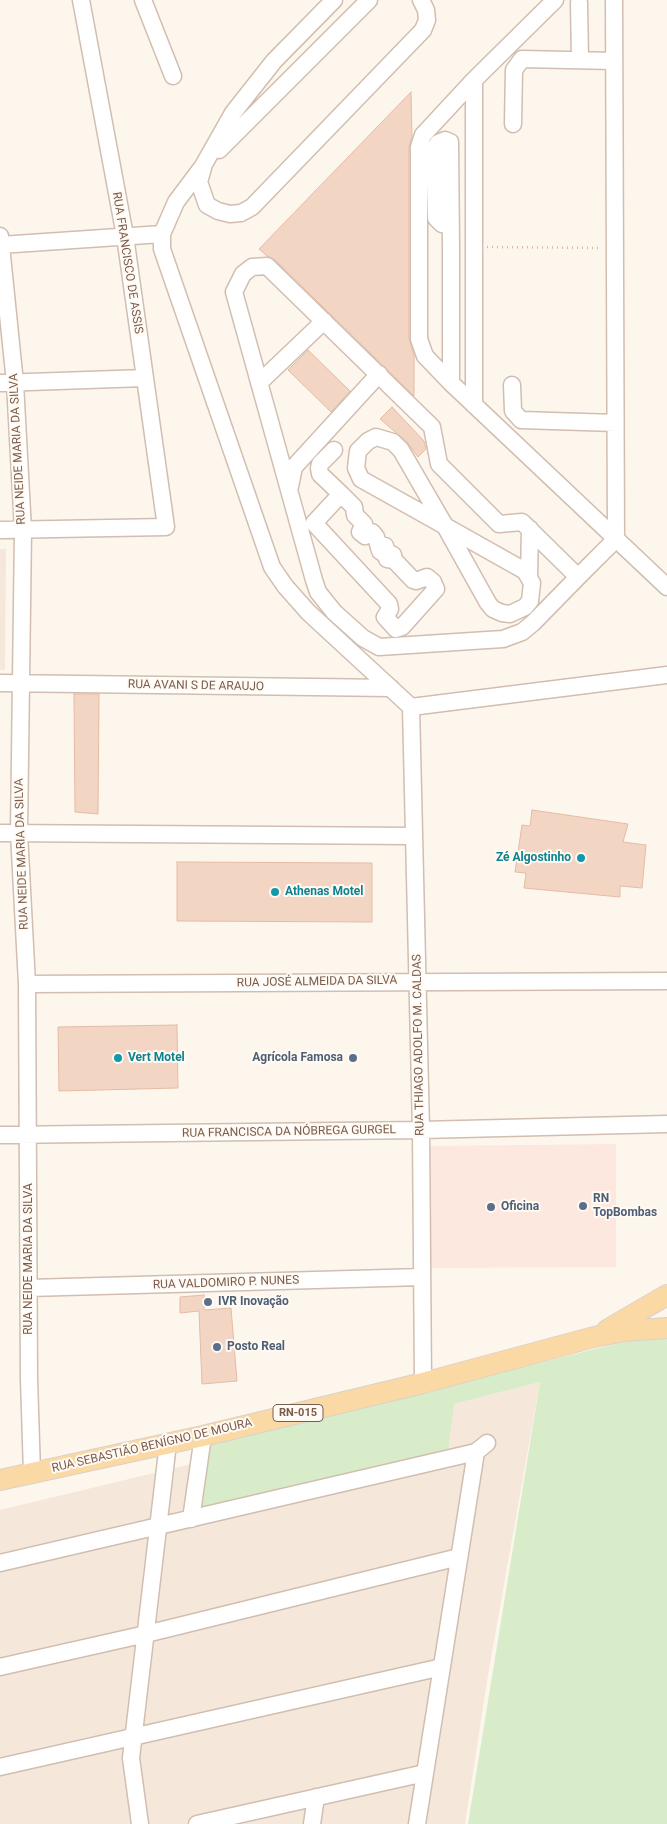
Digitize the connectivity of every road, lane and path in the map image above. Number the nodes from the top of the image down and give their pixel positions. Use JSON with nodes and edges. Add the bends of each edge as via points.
{"nodes":[{"id":1,"x":81,"y":0,"type":"edge"},
{"id":2,"x":143,"y":0,"type":"edge"},
{"id":3,"x":334,"y":0,"type":"edge"},
{"id":4,"x":369,"y":0,"type":"edge"},
{"id":5,"x":421,"y":0,"type":"edge"},
{"id":6,"x":555,"y":0,"type":"edge"},
{"id":7,"x":614,"y":0,"type":"edge"},
{"id":8,"x":579,"y":3,"type":"dead end"},
{"id":9,"x":580,"y":60,"type":"junction"},
{"id":10,"x":614,"y":61,"type":"junction"},
{"id":11,"x":174,"y":76,"type":"dead end"},
{"id":12,"x":474,"y":80,"type":"junction"},
{"id":13,"x":513,"y":124,"type":"dead end"},
{"id":14,"x":203,"y":166,"type":"junction"},
{"id":15,"x":450,"y":225,"type":"dead end"},
{"id":16,"x":162,"y":234,"type":"junction"},
{"id":17,"x":125,"y":236,"type":"junction"},
{"id":18,"x":1,"y":242,"type":"edge"},
{"id":19,"x":474,"y":246,"type":"junction"},
{"id":20,"x":615,"y":248,"type":"junction"},
{"id":21,"x":324,"y":321,"type":"junction"},
{"id":22,"x":379,"y":374,"type":"junction"},
{"id":23,"x":145,"y":378,"type":"junction"},
{"id":24,"x":8,"y":383,"type":"edge"},
{"id":25,"x":259,"y":383,"type":"junction"},
{"id":26,"x":451,"y":383,"type":"junction"},
{"id":27,"x":512,"y":385,"type":"dead end"},
{"id":28,"x":474,"y":405,"type":"junction"},
{"id":29,"x":615,"y":423,"type":"junction"},
{"id":30,"x":322,"y":436,"type":"junction"},
{"id":31,"x":334,"y":450,"type":"junction"},
{"id":32,"x":361,"y":479,"type":"junction"},
{"id":33,"x":290,"y":492,"type":"junction"},
{"id":34,"x":341,"y":494,"type":"junction"},
{"id":35,"x":445,"y":526,"type":"junction"},
{"id":36,"x":530,"y":529,"type":"junction"},
{"id":37,"x":0,"y":530,"type":"edge"},
{"id":38,"x":23,"y":530,"type":"junction"},
{"id":39,"x":616,"y":539,"type":"junction"},
{"id":40,"x":529,"y":577,"type":"junction"},
{"id":41,"x":578,"y":577,"type":"junction"},
{"id":42,"x":667,"y":588,"type":"edge"},
{"id":43,"x":667,"y":675,"type":"edge"},
{"id":44,"x":0,"y":683,"type":"edge"},
{"id":45,"x":21,"y":683,"type":"junction"},
{"id":46,"x":391,"y":688,"type":"junction"},
{"id":47,"x":411,"y":708,"type":"junction"},
{"id":48,"x":0,"y":833,"type":"edge"},
{"id":49,"x":19,"y":834,"type":"junction"},
{"id":50,"x":413,"y":836,"type":"junction"},
{"id":51,"x":418,"y":981,"type":"junction"},
{"id":52,"x":667,"y":981,"type":"edge"},
{"id":53,"x":27,"y":984,"type":"junction"},
{"id":54,"x":667,"y":1124,"type":"edge"},
{"id":55,"x":421,"y":1130,"type":"junction"},
{"id":56,"x":0,"y":1135,"type":"edge"},
{"id":57,"x":29,"y":1135,"type":"junction"},
{"id":58,"x":422,"y":1278,"type":"junction"},
{"id":59,"x":29,"y":1288,"type":"junction"},
{"id":60,"x":667,"y":1294,"type":"edge"},
{"id":61,"x":667,"y":1328,"type":"edge"},
{"id":62,"x":594,"y":1337,"type":"junction"},
{"id":63,"x":423,"y":1383,"type":"junction"},
{"id":64,"x":203,"y":1436,"type":"junction"},
{"id":65,"x":168,"y":1443,"type":"junction"},
{"id":66,"x":32,"y":1473,"type":"junction"},
{"id":67,"x":0,"y":1480,"type":"edge"},
{"id":68,"x":191,"y":1519,"type":"junction"},
{"id":69,"x":158,"y":1526,"type":"junction"},
{"id":70,"x":459,"y":1557,"type":"junction"},
{"id":71,"x":0,"y":1563,"type":"edge"},
{"id":72,"x":146,"y":1634,"type":"junction"},
{"id":73,"x":442,"y":1666,"type":"junction"},
{"id":74,"x":0,"y":1667,"type":"edge"},
{"id":75,"x":135,"y":1735,"type":"junction"},
{"id":76,"x":0,"y":1767,"type":"edge"},
{"id":77,"x":425,"y":1773,"type":"junction"},
{"id":78,"x":316,"y":1797,"type":"junction"},
{"id":79,"x":207,"y":1823,"type":"edge"},
{"id":80,"x":140,"y":1824,"type":"edge"},
{"id":81,"x":312,"y":1824,"type":"edge"},
{"id":82,"x":417,"y":1824,"type":"edge"}],
"edges":[{"from":1,"to":17,"type":"street","name":"RUA FRANCISCO DE ASSIS"},
{"from":2,"to":11,"type":"street"},
{"from":3,"to":14,"type":"street","via":[[251,88]]},
{"from":4,"to":14,"type":"street"},
{"from":5,"to":14,"type":"street","via":[[427,20],[423,30],[252,207],[230,214],[207,204],[199,182]]},
{"from":6,"to":12,"type":"street"},
{"from":7,"to":10,"type":"street"},
{"from":8,"to":9,"type":"street"},
{"from":9,"to":10,"type":"street"},
{"from":9,"to":13,"type":"street","via":[[522,59],[517,63],[514,70]]},
{"from":10,"to":20,"type":"street"},
{"from":12,"to":19,"type":"street"},
{"from":12,"to":26,"type":"street","via":[[423,135],[419,147],[418,339],[425,356]]},
{"from":14,"to":16,"type":"street","via":[[176,202]]},
{"from":15,"to":26,"type":"street"},
{"from":16,"to":17,"type":"street"},
{"from":16,"to":46,"type":"street","via":[[162,249],[272,567],[308,612]]},
{"from":17,"to":18,"type":"street"},
{"from":17,"to":23,"type":"street","name":"RUA FRANCISCO DE ASSIS"},
{"from":18,"to":24,"type":"street","name":"RUA NEIDE MARIA DA SILVA"},
{"from":19,"to":20,"type":"path"},
{"from":19,"to":28,"type":"street"},
{"from":20,"to":29,"type":"street"},
{"from":21,"to":22,"type":"street"},
{"from":21,"to":25,"type":"street"},
{"from":21,"to":25,"type":"street","via":[[266,266],[252,267],[243,274],[234,292]]},
{"from":22,"to":30,"type":"street"},
{"from":22,"to":36,"type":"street","via":[[432,427],[439,464],[499,524],[522,522]]},
{"from":23,"to":24,"type":"street"},
{"from":23,"to":38,"type":"street","name":"RUA FRANCISCO DE ASSIS","via":[[166,527]]},
{"from":24,"to":38,"type":"street","name":"RUA NEIDE MARIA DA SILVA"},
{"from":25,"to":33,"type":"street"},
{"from":26,"to":28,"type":"street"},
{"from":27,"to":29,"type":"street","via":[[512,411],[521,420]]},
{"from":28,"to":39,"type":"street"},
{"from":29,"to":39,"type":"street"},
{"from":30,"to":31,"type":"street"},
{"from":30,"to":33,"type":"street","via":[[294,467]]},
{"from":31,"to":32,"type":"street"},
{"from":31,"to":34,"type":"street","via":[[319,468],[320,474]]},
{"from":32,"to":35,"type":"street"},
{"from":32,"to":35,"type":"street","via":[[356,468],[358,451],[376,437],[393,442],[401,450]]},
{"from":33,"to":41,"type":"street","via":[[318,592],[334,612],[363,638],[379,647],[514,637]]},
{"from":34,"to":34,"type":"street","via":[[316,519],[315,526],[389,604],[386,618],[391,626],[396,629],[402,627],[436,589],[433,582],[427,577],[412,580],[386,553],[372,532],[365,536],[360,532],[364,524]]},
{"from":35,"to":40,"type":"street","via":[[524,571]]},
{"from":35,"to":40,"type":"street","via":[[493,609],[510,614],[525,607],[532,591]]},
{"from":36,"to":40,"type":"street"},
{"from":36,"to":41,"type":"street"},
{"from":37,"to":38,"type":"street"},
{"from":38,"to":45,"type":"street","name":"RUA NEIDE MARIA DA SILVA"},
{"from":39,"to":41,"type":"street"},
{"from":39,"to":42,"type":"street"},
{"from":43,"to":47,"type":"street"},
{"from":44,"to":45,"type":"street","name":"RUA AVANI S DE ARAUJO"},
{"from":45,"to":46,"type":"street","name":"RUA AVANI S DE ARAUJO"},
{"from":45,"to":49,"type":"street","name":"RUA NEIDE MARIA DA SILVA"},
{"from":46,"to":47,"type":"street"},
{"from":47,"to":50,"type":"street","name":"RUA THIAGO ADOLFO M. CALDAS"},
{"from":48,"to":49,"type":"street"},
{"from":49,"to":50,"type":"street"},
{"from":49,"to":53,"type":"street","name":"RUA NEIDE MARIA DA SILVA"},
{"from":50,"to":51,"type":"street","name":"RUA THIAGO ADOLFO M. CALDAS"},
{"from":51,"to":52,"type":"street","name":"RUA JOSÉ ALMEIDA DA SILVA"},
{"from":51,"to":53,"type":"street","name":"RUA JOSÉ ALMEIDA DA SILVA"},
{"from":51,"to":55,"type":"street","name":"RUA THIAGO ADOLFO M. CALDAS"},
{"from":53,"to":57,"type":"street","name":"RUA NEIDE MARIA DA SILVA"},
{"from":54,"to":55,"type":"street","name":"RUA FRANCISCA DA NÓBREGA GURGEL"},
{"from":55,"to":57,"type":"street","name":"RUA FRANCISCA DA NÓBREGA GURGEL"},
{"from":55,"to":58,"type":"street","name":"RUA THIAGO ADOLFO M. CALDAS"},
{"from":56,"to":57,"type":"street","name":"RUA FRANCISCA DA NÓBREGA GURGEL"},
{"from":57,"to":59,"type":"street","name":"RUA NEIDE MARIA DA SILVA"},
{"from":58,"to":59,"type":"street","name":"RUA VALDOMIRO P. NUNES"},
{"from":58,"to":63,"type":"street","name":"RUA THIAGO ADOLFO M. CALDAS"},
{"from":59,"to":66,"type":"street","name":"RUA NEIDE MARIA DA SILVA"},
{"from":60,"to":62,"type":"main road"},
{"from":61,"to":62,"type":"main road"},
{"from":62,"to":63,"type":"main road","name":"RUA SEBASTIÃO BENÍGNO DE MOURA","number":"RN-015"},
{"from":63,"to":64,"type":"main road","name":"RUA SEBASTIÃO BENÍGNO DE MOURA","number":"RN-015"},
{"from":64,"to":65,"type":"main road","name":"RUA SEBASTIÃO BENÍGNO DE MOURA","number":"RN-015"},
{"from":64,"to":68,"type":"street"},
{"from":65,"to":66,"type":"main road","name":"RUA SEBASTIÃO BENÍGNO DE MOURA","number":"RN-015"},
{"from":65,"to":69,"type":"street"},
{"from":66,"to":67,"type":"main road","name":"RUA SEBASTIÃO BENÍGNO DE MOURA","number":"RN-015"},
{"from":68,"to":69,"type":"street"},
{"from":68,"to":70,"type":"street","via":[[481,1447]]},
{"from":69,"to":71,"type":"street"},
{"from":69,"to":72,"type":"street"},
{"from":70,"to":72,"type":"street"},
{"from":70,"to":73,"type":"street"},
{"from":72,"to":74,"type":"street"},
{"from":72,"to":75,"type":"street"},
{"from":73,"to":75,"type":"street"},
{"from":73,"to":77,"type":"street"},
{"from":75,"to":76,"type":"street"},
{"from":75,"to":80,"type":"street","via":[[131,1758]]},
{"from":77,"to":78,"type":"street"},
{"from":77,"to":82,"type":"street"},
{"from":78,"to":79,"type":"street"},
{"from":78,"to":81,"type":"street"}]}
